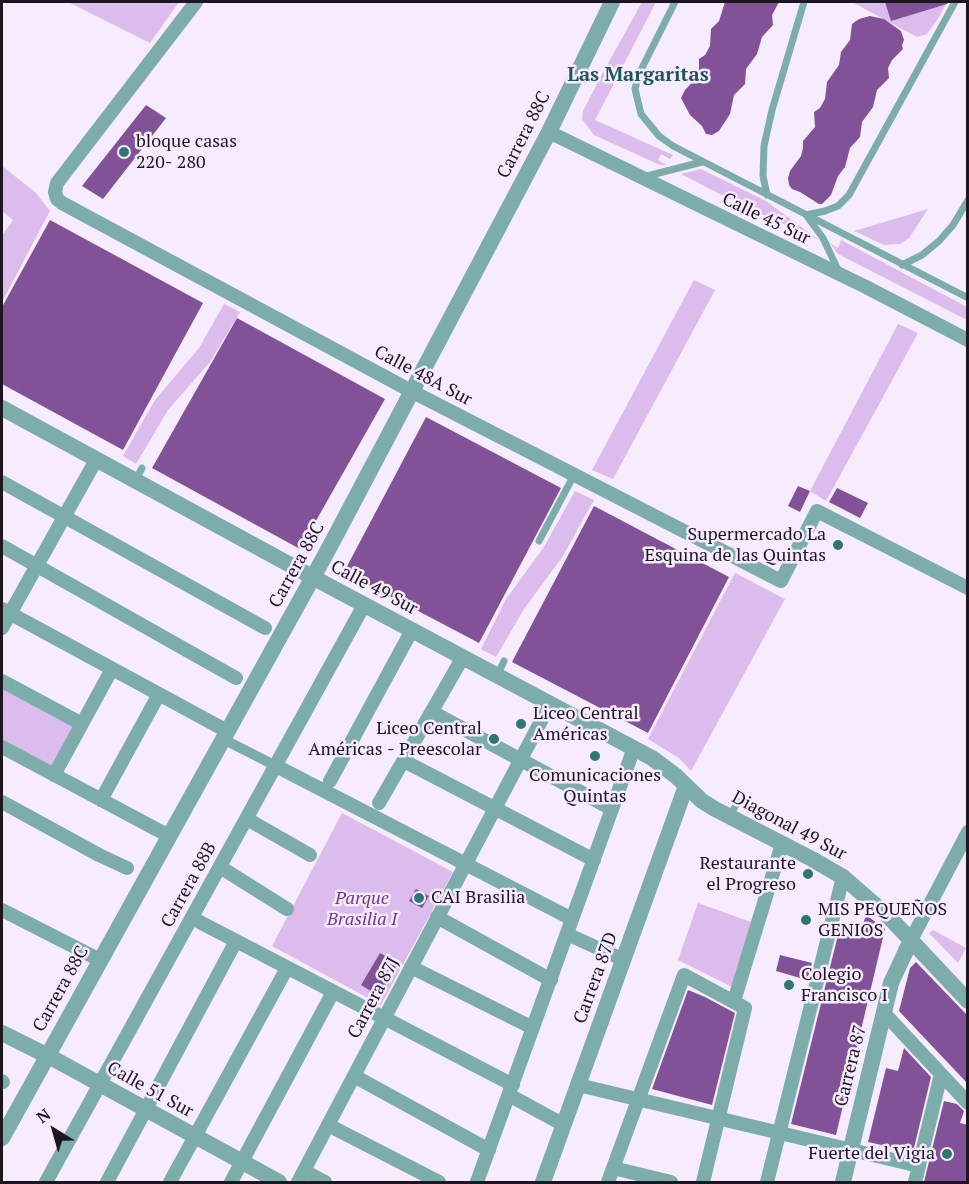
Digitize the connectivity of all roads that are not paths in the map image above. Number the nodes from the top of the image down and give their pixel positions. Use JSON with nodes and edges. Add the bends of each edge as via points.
{"nodes":[{"id":1,"x":196,"y":2,"type":"edge"},
{"id":2,"x":612,"y":2,"type":"edge"},
{"id":3,"x":675,"y":2,"type":"edge"},
{"id":4,"x":804,"y":2,"type":"edge"},
{"id":5,"x":955,"y":2,"type":"edge"},
{"id":6,"x":549,"y":132,"type":"junction"},
{"id":7,"x":703,"y":162,"type":"junction"},
{"id":8,"x":641,"y":177,"type":"junction"},
{"id":9,"x":767,"y":195,"type":"junction"},
{"id":10,"x":968,"y":200,"type":"edge"},
{"id":11,"x":806,"y":215,"type":"junction"},
{"id":12,"x":902,"y":265,"type":"junction"},
{"id":13,"x":840,"y":274,"type":"junction"},
{"id":14,"x":968,"y":298,"type":"edge"},
{"id":15,"x":968,"y":340,"type":"edge"},
{"id":16,"x":413,"y":392,"type":"junction"},
{"id":17,"x":2,"y":408,"type":"edge"},
{"id":18,"x":96,"y":460,"type":"junction"},
{"id":19,"x":574,"y":475,"type":"junction"},
{"id":20,"x":2,"y":482,"type":"edge"},
{"id":21,"x":64,"y":516,"type":"junction"},
{"id":22,"x":539,"y":541,"type":"dead end"},
{"id":23,"x":2,"y":546,"type":"edge"},
{"id":24,"x":37,"y":565,"type":"junction"},
{"id":25,"x":313,"y":577,"type":"junction"},
{"id":26,"x":968,"y":588,"type":"edge"},
{"id":27,"x":364,"y":605,"type":"junction"},
{"id":28,"x":6,"y":612,"type":"edge"},
{"id":29,"x":2,"y":628,"type":"edge"},
{"id":30,"x":265,"y":628,"type":"dead end"},
{"id":31,"x":411,"y":630,"type":"junction"},
{"id":32,"x":463,"y":657,"type":"junction"},
{"id":33,"x":112,"y":669,"type":"junction"},
{"id":34,"x":236,"y":678,"type":"dead end"},
{"id":35,"x":2,"y":681,"type":"edge"},
{"id":36,"x":159,"y":694,"type":"junction"},
{"id":37,"x":550,"y":704,"type":"junction"},
{"id":38,"x":432,"y":712,"type":"junction"},
{"id":39,"x":82,"y":724,"type":"junction"},
{"id":40,"x":225,"y":735,"type":"junction"},
{"id":41,"x":2,"y":747,"type":"edge"},
{"id":42,"x":634,"y":748,"type":"junction"},
{"id":43,"x":520,"y":760,"type":"junction"},
{"id":44,"x":404,"y":761,"type":"junction"},
{"id":45,"x":276,"y":766,"type":"junction"},
{"id":46,"x":54,"y":775,"type":"junction"},
{"id":47,"x":330,"y":781,"type":"dead end"},
{"id":48,"x":687,"y":786,"type":"junction"},
{"id":49,"x":101,"y":800,"type":"junction"},
{"id":50,"x":2,"y":802,"type":"edge"},
{"id":51,"x":738,"y":802,"type":"dead end"},
{"id":52,"x":380,"y":803,"type":"dead end"},
{"id":53,"x":495,"y":808,"type":"junction"},
{"id":54,"x":612,"y":809,"type":"junction"},
{"id":55,"x":729,"y":817,"type":"junction"},
{"id":56,"x":247,"y":819,"type":"junction"},
{"id":57,"x":968,"y":832,"type":"edge"},
{"id":58,"x":169,"y":836,"type":"junction"},
{"id":59,"x":782,"y":844,"type":"junction"},
{"id":60,"x":310,"y":855,"type":"dead end"},
{"id":61,"x":594,"y":860,"type":"junction"},
{"id":62,"x":465,"y":864,"type":"junction"},
{"id":63,"x":220,"y":867,"type":"junction"},
{"id":64,"x":127,"y":868,"type":"dead end"},
{"id":65,"x":843,"y":878,"type":"junction"},
{"id":66,"x":287,"y":909,"type":"dead end"},
{"id":67,"x":2,"y":910,"type":"edge"},
{"id":68,"x":437,"y":917,"type":"junction"},
{"id":69,"x":192,"y":918,"type":"junction"},
{"id":70,"x":572,"y":919,"type":"junction"},
{"id":71,"x":567,"y":934,"type":"junction"},
{"id":72,"x":911,"y":940,"type":"junction"},
{"id":73,"x":236,"y":941,"type":"junction"},
{"id":74,"x":100,"y":960,"type":"junction"},
{"id":75,"x":624,"y":960,"type":"junction"},
{"id":76,"x":411,"y":966,"type":"junction"},
{"id":77,"x":287,"y":968,"type":"junction"},
{"id":78,"x":550,"y":980,"type":"junction"},
{"id":79,"x":333,"y":992,"type":"junction"},
{"id":80,"x":968,"y":1000,"type":"edge"},
{"id":81,"x":739,"y":1004,"type":"junction"},
{"id":82,"x":884,"y":1014,"type":"junction"},
{"id":83,"x":384,"y":1018,"type":"junction"},
{"id":84,"x":533,"y":1028,"type":"junction"},
{"id":85,"x":2,"y":1032,"type":"edge"},
{"id":86,"x":47,"y":1055,"type":"junction"},
{"id":87,"x":941,"y":1074,"type":"junction"},
{"id":88,"x":354,"y":1076,"type":"junction"},
{"id":89,"x":100,"y":1084,"type":"junction"},
{"id":90,"x":578,"y":1085,"type":"junction"},
{"id":91,"x":511,"y":1090,"type":"junction"},
{"id":92,"x":639,"y":1100,"type":"junction"},
{"id":93,"x":968,"y":1103,"type":"edge"},
{"id":94,"x":145,"y":1109,"type":"junction"},
{"id":95,"x":719,"y":1118,"type":"junction"},
{"id":96,"x":328,"y":1125,"type":"junction"},
{"id":97,"x":564,"y":1125,"type":"junction"},
{"id":98,"x":779,"y":1133,"type":"junction"},
{"id":99,"x":194,"y":1136,"type":"junction"},
{"id":100,"x":2,"y":1138,"type":"edge"},
{"id":101,"x":489,"y":1150,"type":"junction"},
{"id":102,"x":851,"y":1150,"type":"junction"},
{"id":103,"x":242,"y":1162,"type":"junction"},
{"id":104,"x":919,"y":1166,"type":"junction"},
{"id":105,"x":614,"y":1168,"type":"junction"},
{"id":106,"x":301,"y":1177,"type":"edge"},
{"id":107,"x":46,"y":1182,"type":"edge"},
{"id":108,"x":107,"y":1182,"type":"edge"},
{"id":109,"x":170,"y":1182,"type":"edge"},
{"id":110,"x":231,"y":1182,"type":"edge"},
{"id":111,"x":279,"y":1182,"type":"edge"},
{"id":112,"x":325,"y":1182,"type":"edge"},
{"id":113,"x":439,"y":1182,"type":"edge"},
{"id":114,"x":477,"y":1182,"type":"edge"},
{"id":115,"x":543,"y":1182,"type":"edge"},
{"id":116,"x":608,"y":1182,"type":"edge"},
{"id":117,"x":671,"y":1182,"type":"edge"},
{"id":118,"x":703,"y":1182,"type":"edge"},
{"id":119,"x":767,"y":1182,"type":"edge"},
{"id":120,"x":843,"y":1182,"type":"edge"},
{"id":121,"x":915,"y":1182,"type":"edge"}],
"edges":[{"from":1,"to":16,"type":"street","name":"Calle 48A Sur","via":[[57,183],[57,199],[224,293]]},
{"from":2,"to":6,"type":"street","name":"Carrera 88C"},
{"from":3,"to":7,"type":"lane","via":[[639,74],[636,95],[641,114],[660,136]]},
{"from":4,"to":9,"type":"lane","via":[[764,146]]},
{"from":5,"to":11,"type":"lane","via":[[849,195],[838,206]]},
{"from":6,"to":8,"type":"street","name":"Calle 45 Sur"},
{"from":6,"to":16,"type":"street","name":"Carrera 88C"},
{"from":7,"to":8,"type":"lane"},
{"from":7,"to":9,"type":"lane"},
{"from":8,"to":13,"type":"street","name":"Calle 45 Sur"},
{"from":9,"to":11,"type":"lane"},
{"from":10,"to":12,"type":"lane","via":[[939,241]]},
{"from":11,"to":12,"type":"lane"},
{"from":11,"to":13,"type":"lane","via":[[823,238]]},
{"from":12,"to":14,"type":"lane"},
{"from":13,"to":15,"type":"street","name":"Calle 45 Sur"},
{"from":16,"to":19,"type":"street","name":"Calle 48A Sur"},
{"from":16,"to":25,"type":"street","name":"Carrera 88C"},
{"from":17,"to":18,"type":"street","name":"Calle 49 Sur"},
{"from":18,"to":21,"type":"street"},
{"from":18,"to":25,"type":"street","name":"Calle 49 Sur","via":[[139,474]]},
{"from":19,"to":22,"type":"lane"},
{"from":19,"to":26,"type":"street","name":"Calle 48A Sur","via":[[781,581],[817,511]]},
{"from":20,"to":21,"type":"street"},
{"from":21,"to":24,"type":"street"},
{"from":21,"to":30,"type":"street"},
{"from":23,"to":24,"type":"street"},
{"from":24,"to":28,"type":"street"},
{"from":24,"to":34,"type":"street"},
{"from":25,"to":27,"type":"street","name":"Calle 49 Sur"},
{"from":25,"to":40,"type":"street","name":"Carrera 88C"},
{"from":27,"to":31,"type":"street","name":"Calle 49 Sur"},
{"from":27,"to":45,"type":"street","name":"Carrera 88B"},
{"from":28,"to":29,"type":"street"},
{"from":28,"to":33,"type":"street"},
{"from":31,"to":32,"type":"street","name":"Calle 49 Sur"},
{"from":31,"to":47,"type":"street"},
{"from":32,"to":37,"type":"street","name":"Calle 49 Sur","via":[[500,668]]},
{"from":32,"to":38,"type":"street"},
{"from":33,"to":36,"type":"street"},
{"from":33,"to":39,"type":"street"},
{"from":35,"to":39,"type":"street"},
{"from":36,"to":40,"type":"street"},
{"from":36,"to":49,"type":"street"},
{"from":37,"to":42,"type":"street","name":"Calle 49 Sur"},
{"from":37,"to":43,"type":"street","name":"Carrera 87J"},
{"from":38,"to":43,"type":"street"},
{"from":38,"to":44,"type":"street"},
{"from":39,"to":46,"type":"street"},
{"from":40,"to":45,"type":"street"},
{"from":40,"to":58,"type":"street","name":"Carrera 88C"},
{"from":41,"to":46,"type":"street"},
{"from":42,"to":48,"type":"street","name":"Diagonal 49 Sur"},
{"from":42,"to":54,"type":"street"},
{"from":43,"to":53,"type":"street","name":"Carrera 87J"},
{"from":43,"to":54,"type":"street"},
{"from":44,"to":52,"type":"street"},
{"from":44,"to":53,"type":"street"},
{"from":45,"to":56,"type":"street","name":"Carrera 88B"},
{"from":45,"to":62,"type":"street"},
{"from":46,"to":49,"type":"street"},
{"from":48,"to":55,"type":"street","name":"Diagonal 49 Sur","via":[[702,801]]},
{"from":48,"to":75,"type":"street","name":"Carrera 87D"},
{"from":49,"to":58,"type":"street"},
{"from":50,"to":64,"type":"street"},
{"from":51,"to":55,"type":"lane"},
{"from":53,"to":61,"type":"street"},
{"from":53,"to":62,"type":"street","name":"Carrera 87J"},
{"from":54,"to":61,"type":"street"},
{"from":55,"to":59,"type":"street","name":"Diagonal 49 Sur"},
{"from":56,"to":60,"type":"street"},
{"from":56,"to":63,"type":"street","name":"Carrera 88B"},
{"from":57,"to":72,"type":"street","name":"Carrera 87"},
{"from":58,"to":74,"type":"street","name":"Carrera 88C"},
{"from":59,"to":65,"type":"street","name":"Diagonal 49 Sur"},
{"from":59,"to":81,"type":"street"},
{"from":61,"to":70,"type":"street"},
{"from":62,"to":68,"type":"street","name":"Carrera 87J"},
{"from":62,"to":70,"type":"street"},
{"from":63,"to":66,"type":"street"},
{"from":63,"to":69,"type":"street","name":"Carrera 88B"},
{"from":65,"to":72,"type":"street","name":"Diagonal 49 Sur"},
{"from":65,"to":98,"type":"street"},
{"from":67,"to":74,"type":"street"},
{"from":68,"to":76,"type":"street","name":"Carrera 87J"},
{"from":68,"to":78,"type":"street"},
{"from":69,"to":73,"type":"street"},
{"from":69,"to":89,"type":"street","name":"Carrera 88B"},
{"from":70,"to":71,"type":"street"},
{"from":71,"to":75,"type":"street"},
{"from":71,"to":78,"type":"street"},
{"from":72,"to":80,"type":"street","name":"Diagonal 49 Sur"},
{"from":72,"to":82,"type":"street","name":"Carrera 87","via":[[894,974]]},
{"from":73,"to":77,"type":"street"},
{"from":73,"to":94,"type":"street"},
{"from":74,"to":86,"type":"street","name":"Carrera 88C"},
{"from":75,"to":90,"type":"street","name":"Carrera 87D"},
{"from":76,"to":83,"type":"street","name":"Carrera 87J"},
{"from":76,"to":84,"type":"street"},
{"from":77,"to":79,"type":"street"},
{"from":77,"to":99,"type":"street"},
{"from":78,"to":84,"type":"street"},
{"from":79,"to":83,"type":"street"},
{"from":79,"to":103,"type":"street"},
{"from":81,"to":92,"type":"street","via":[[684,975]]},
{"from":81,"to":95,"type":"street"},
{"from":82,"to":87,"type":"street"},
{"from":82,"to":102,"type":"street","name":"Carrera 87"},
{"from":83,"to":88,"type":"street","name":"Carrera 87J"},
{"from":83,"to":91,"type":"street"},
{"from":84,"to":91,"type":"street"},
{"from":85,"to":86,"type":"street","name":"Calle 51 Sur"},
{"from":86,"to":89,"type":"street","name":"Calle 51 Sur"},
{"from":86,"to":100,"type":"street","name":"Carrera 88C"},
{"from":87,"to":93,"type":"street"},
{"from":87,"to":104,"type":"street"},
{"from":88,"to":96,"type":"street","name":"Carrera 87J"},
{"from":88,"to":101,"type":"street"},
{"from":89,"to":94,"type":"street","name":"Calle 51 Sur"},
{"from":89,"to":107,"type":"street","name":"Carrera 88B"},
{"from":90,"to":92,"type":"street"},
{"from":90,"to":97,"type":"street","name":"Carrera 87D"},
{"from":91,"to":97,"type":"street"},
{"from":91,"to":101,"type":"street"},
{"from":92,"to":95,"type":"street"},
{"from":92,"to":105,"type":"street"},
{"from":94,"to":99,"type":"street","name":"Calle 51 Sur"},
{"from":94,"to":108,"type":"street"},
{"from":95,"to":98,"type":"street"},
{"from":95,"to":118,"type":"street"},
{"from":96,"to":106,"type":"street","name":"Carrera 87J"},
{"from":96,"to":113,"type":"street"},
{"from":97,"to":115,"type":"street","name":"Carrera 87D"},
{"from":98,"to":102,"type":"street"},
{"from":98,"to":119,"type":"street"},
{"from":99,"to":103,"type":"street","name":"Calle 51 Sur"},
{"from":99,"to":109,"type":"street"},
{"from":101,"to":114,"type":"street"},
{"from":102,"to":104,"type":"street"},
{"from":102,"to":120,"type":"street","name":"Carrera 87"},
{"from":103,"to":110,"type":"street"},
{"from":103,"to":111,"type":"street","name":"Calle 51 Sur"},
{"from":104,"to":121,"type":"street"},
{"from":105,"to":116,"type":"street"},
{"from":105,"to":117,"type":"street"},
{"from":106,"to":112,"type":"street"}]}
